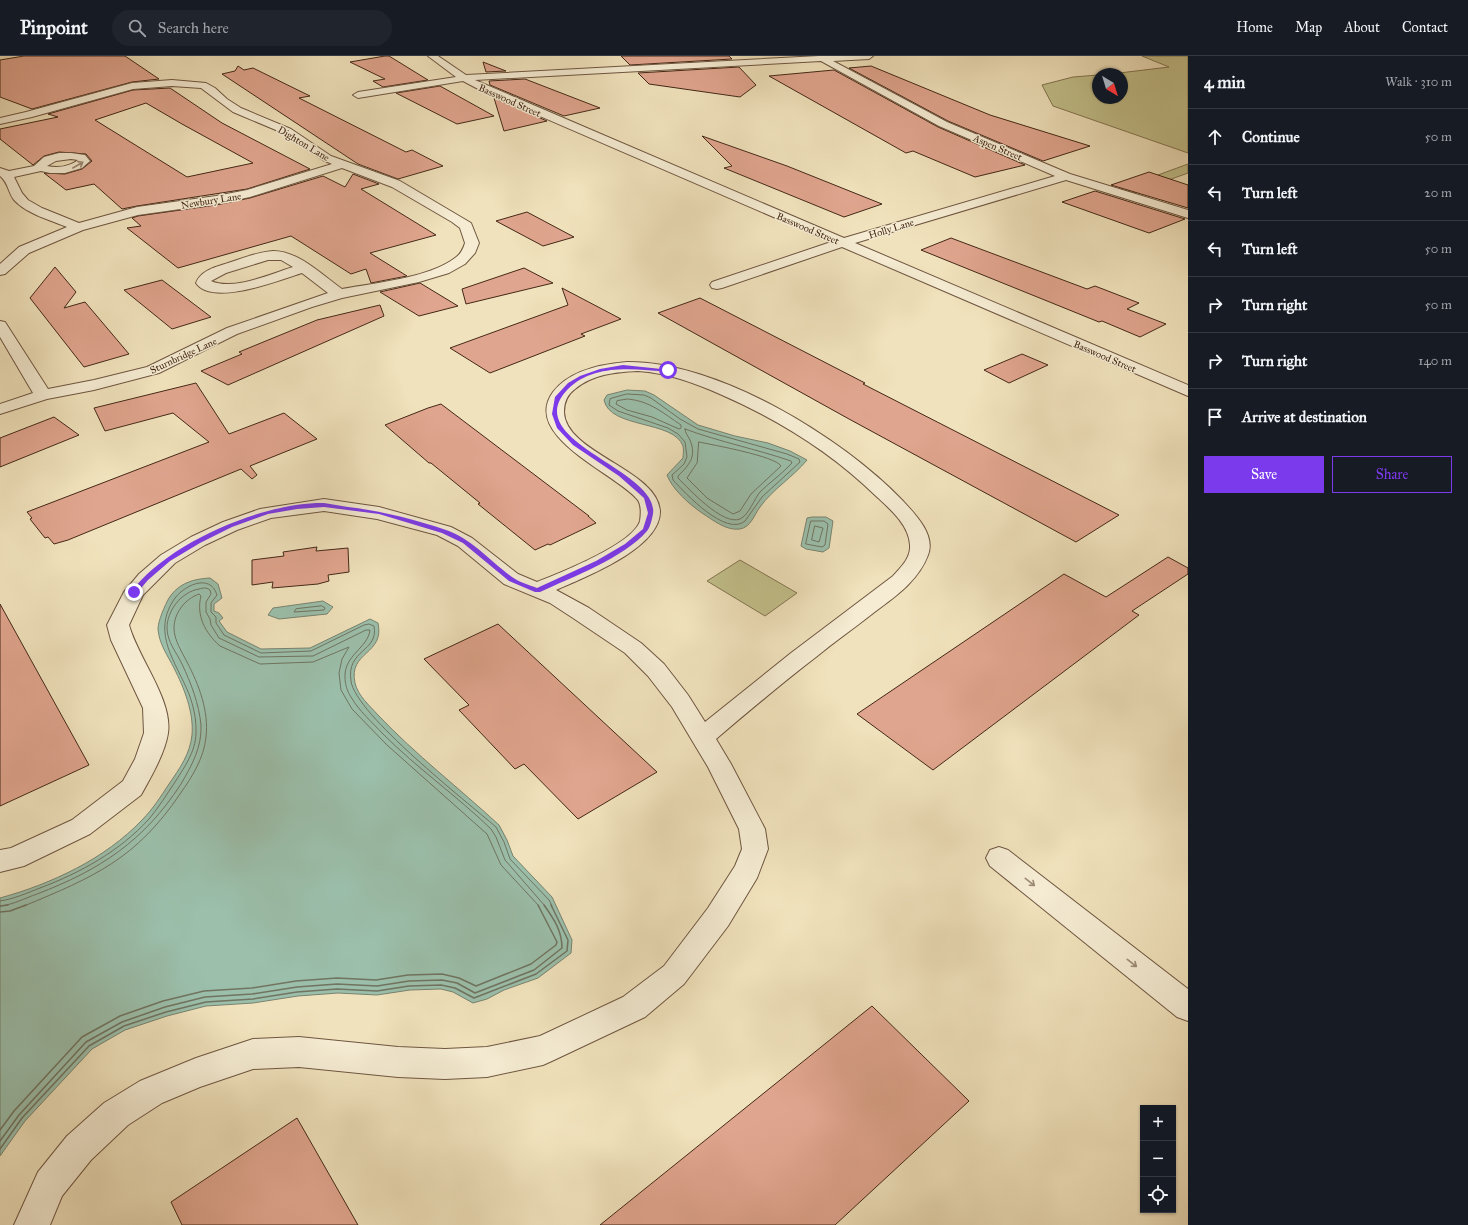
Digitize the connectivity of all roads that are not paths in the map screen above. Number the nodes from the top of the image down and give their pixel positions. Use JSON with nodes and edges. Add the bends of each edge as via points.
{"nodes":[{"id":1,"x":432,"y":56,"type":"edge"},
{"id":2,"x":869,"y":56,"type":"edge"},
{"id":3,"x":822,"y":58,"type":"edge"},
{"id":4,"x":464,"y":78,"type":"junction"},
{"id":5,"x":358,"y":95,"type":"dead end"},
{"id":6,"x":0,"y":121,"type":"edge"},
{"id":7,"x":342,"y":164,"type":"junction"},
{"id":8,"x":41,"y":168,"type":"dead end"},
{"id":9,"x":4,"y":173,"type":"edge"},
{"id":10,"x":1066,"y":176,"type":"junction"},
{"id":11,"x":1188,"y":214,"type":"edge"},
{"id":12,"x":78,"y":227,"type":"junction"},
{"id":13,"x":842,"y":243,"type":"junction"},
{"id":14,"x":6,"y":248,"type":"dead end"},
{"id":15,"x":24,"y":250,"type":"junction"},
{"id":16,"x":303,"y":268,"type":"junction"},
{"id":17,"x":0,"y":270,"type":"edge"},
{"id":18,"x":717,"y":285,"type":"dead end"},
{"id":19,"x":339,"y":294,"type":"junction"},
{"id":20,"x":0,"y":325,"type":"edge"},
{"id":21,"x":1188,"y":391,"type":"edge"},
{"id":22,"x":44,"y":395,"type":"junction"},
{"id":23,"x":0,"y":409,"type":"edge"},
{"id":24,"x":538,"y":590,"type":"junction"},
{"id":25,"x":702,"y":737,"type":"junction"},
{"id":26,"x":999,"y":858,"type":"dead end"},
{"id":27,"x":0,"y":861,"type":"edge"},
{"id":28,"x":1188,"y":1007,"type":"edge"},
{"id":29,"x":32,"y":1225,"type":"edge"}],
"edges":[{"from":1,"to":4,"type":"street","name":"Basswood Street"},
{"from":2,"to":3,"type":"street"},
{"from":3,"to":4,"type":"street"},
{"from":3,"to":10,"type":"street","name":"Aspen Street","via":[[943,124]]},
{"from":4,"to":5,"type":"street"},
{"from":4,"to":13,"type":"street","name":"Basswood Street"},
{"from":6,"to":7,"type":"street","name":"Dighton Lane","via":[[132,86],[188,83],[203,85],[237,110],[288,131],[321,154]]},
{"from":7,"to":12,"type":"street","name":"Newbury Lane","via":[[250,193],[137,211]]},
{"from":7,"to":19,"type":"street","name":"Dighton Lane","via":[[396,184],[456,219],[466,226],[472,243],[468,253],[460,261],[444,270],[399,283]]},
{"from":8,"to":9,"type":"street"},
{"from":9,"to":12,"type":"street","via":[[18,198],[29,206]]},
{"from":10,"to":11,"type":"street","name":"Aspen Street"},
{"from":10,"to":13,"type":"street","name":"Holly Lane"},
{"from":12,"to":15,"type":"street","name":"Newbury Lane"},
{"from":13,"to":18,"type":"street","name":"Holly Lane"},
{"from":13,"to":21,"type":"street","name":"Basswood Street"},
{"from":14,"to":15,"type":"street"},
{"from":15,"to":17,"type":"street"},
{"from":16,"to":16,"type":"street","via":[[285,257],[274,256],[213,272],[203,283],[217,289],[231,289]]},
{"from":16,"to":19,"type":"street"},
{"from":19,"to":22,"type":"street","name":"Sturnbridge Lane","via":[[232,331],[153,370]]},
{"from":20,"to":22,"type":"street"},
{"from":22,"to":23,"type":"street","name":"Sturnbridge Lane"},
{"from":24,"to":25,"type":"street","via":[[581,612],[633,648],[656,670],[680,701]]},
{"from":24,"to":25,"type":"street","via":[[628,545],[646,530],[651,513],[647,497],[621,475],[575,444],[559,428],[555,414],[557,397],[570,384],[582,377],[602,370],[623,367],[668,370],[694,378],[770,411],[821,441],[849,462],[904,514],[918,533],[920,551],[912,567],[894,587],[792,664]]},
{"from":24,"to":27,"type":"street","via":[[512,580],[465,542],[444,531],[380,513],[351,508],[324,505],[266,513],[198,541],[168,559],[146,579],[134,592],[118,625],[122,640],[155,708],[156,733],[147,759],[132,788],[81,827],[15,858]]},
{"from":25,"to":29,"type":"street","via":[[752,830],[755,849],[748,870],[718,917],[674,975],[634,1007],[544,1050],[487,1062],[398,1062],[299,1052],[252,1054],[196,1073],[151,1092],[116,1114],[79,1148],[50,1184]]},
{"from":26,"to":28,"type":"street","one_way":true}]}
